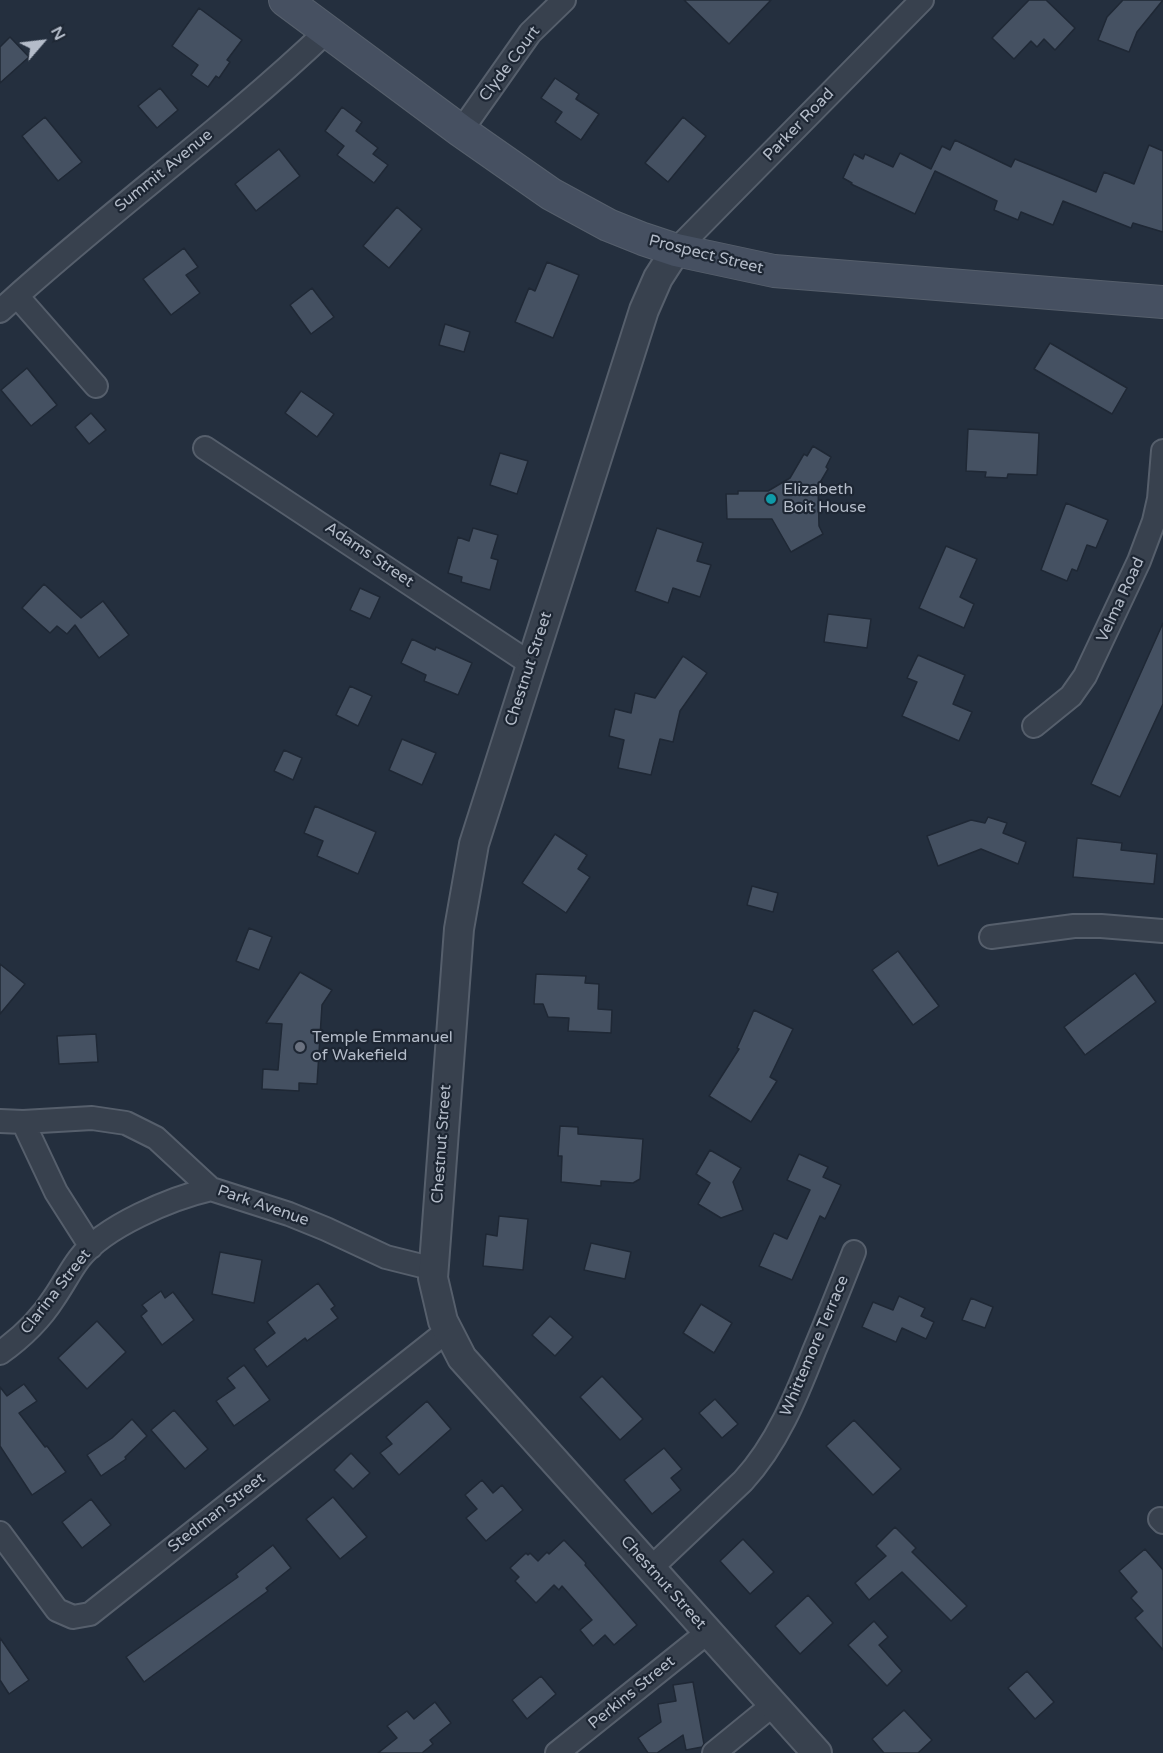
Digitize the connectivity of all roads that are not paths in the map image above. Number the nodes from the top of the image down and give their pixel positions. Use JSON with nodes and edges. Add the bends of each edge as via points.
{"nodes":[{"id":1,"x":285,"y":0,"type":"edge"},
{"id":2,"x":564,"y":0,"type":"edge"},
{"id":3,"x":922,"y":0,"type":"edge"},
{"id":4,"x":327,"y":31,"type":"junction"},
{"id":5,"x":461,"y":131,"type":"junction"},
{"id":6,"x":676,"y":250,"type":"junction"},
{"id":7,"x":17,"y":296,"type":"junction"},
{"id":8,"x":1163,"y":302,"type":"edge"},
{"id":9,"x":0,"y":311,"type":"edge"},
{"id":10,"x":96,"y":386,"type":"dead end"},
{"id":11,"x":206,"y":448,"type":"dead end"},
{"id":12,"x":1163,"y":451,"type":"edge"},
{"id":13,"x":531,"y":664,"type":"junction"},
{"id":14,"x":1034,"y":726,"type":"dead end"},
{"id":15,"x":1163,"y":931,"type":"edge"},
{"id":16,"x":991,"y":937,"type":"dead end"},
{"id":17,"x":0,"y":1120,"type":"edge"},
{"id":18,"x":23,"y":1122,"type":"junction"},
{"id":19,"x":211,"y":1189,"type":"junction"},
{"id":20,"x":91,"y":1247,"type":"junction"},
{"id":21,"x":854,"y":1252,"type":"dead end"},
{"id":22,"x":434,"y":1269,"type":"junction"},
{"id":23,"x":447,"y":1331,"type":"junction"},
{"id":24,"x":0,"y":1353,"type":"edge"},
{"id":25,"x":0,"y":1533,"type":"edge"},
{"id":26,"x":650,"y":1569,"type":"junction"},
{"id":27,"x":708,"y":1632,"type":"junction"},
{"id":28,"x":774,"y":1704,"type":"junction"},
{"id":29,"x":557,"y":1753,"type":"edge"},
{"id":30,"x":714,"y":1753,"type":"edge"},
{"id":31,"x":817,"y":1753,"type":"edge"}],
"edges":[{"from":1,"to":4,"type":"main road","name":"Prospect Street"},
{"from":2,"to":5,"type":"street","name":"Clyde Court","via":[[530,33]]},
{"from":3,"to":6,"type":"street","name":"Parker Road"},
{"from":4,"to":5,"type":"main road","name":"Prospect Street"},
{"from":4,"to":7,"type":"street","name":"Summit Avenue","via":[[279,77]]},
{"from":5,"to":6,"type":"main road","name":"Prospect Street","via":[[579,210]]},
{"from":6,"to":8,"type":"main road","name":"Prospect Street","via":[[774,271]]},
{"from":6,"to":13,"type":"street","name":"Chestnut Street","via":[[644,310]]},
{"from":7,"to":9,"type":"street","name":"Summit Avenue"},
{"from":7,"to":10,"type":"street"},
{"from":11,"to":13,"type":"street","name":"Adams Street"},
{"from":12,"to":14,"type":"street","name":"Velma Road","via":[[1154,521],[1095,655],[1077,689]]},
{"from":13,"to":22,"type":"street","name":"Chestnut Street","via":[[474,844],[464,900]]},
{"from":15,"to":16,"type":"street","via":[[1074,926]]},
{"from":17,"to":18,"type":"street","name":"Park Avenue"},
{"from":18,"to":19,"type":"street","name":"Park Avenue","via":[[92,1118],[126,1123],[156,1138]]},
{"from":18,"to":20,"type":"street","via":[[56,1192]]},
{"from":19,"to":20,"type":"street","name":"Clarina Street","via":[[167,1203],[112,1231]]},
{"from":19,"to":22,"type":"street","name":"Park Avenue","via":[[289,1214],[386,1257]]},
{"from":20,"to":24,"type":"street","name":"Clarina Street","via":[[32,1326]]},
{"from":21,"to":26,"type":"street","name":"Whittemore Terrace","via":[[795,1399],[754,1469]]},
{"from":22,"to":23,"type":"street","name":"Chestnut Street","via":[[436,1296]]},
{"from":23,"to":25,"type":"street","name":"Stedman Street","via":[[90,1614],[73,1617],[57,1610]]},
{"from":23,"to":26,"type":"street","name":"Chestnut Street","via":[[482,1382]]},
{"from":26,"to":27,"type":"street","name":"Chestnut Street"},
{"from":27,"to":28,"type":"street","name":"Chestnut Street"},
{"from":27,"to":29,"type":"street","name":"Perkins Street"},
{"from":28,"to":30,"type":"street"},
{"from":28,"to":31,"type":"street","name":"Chestnut Street"}]}
